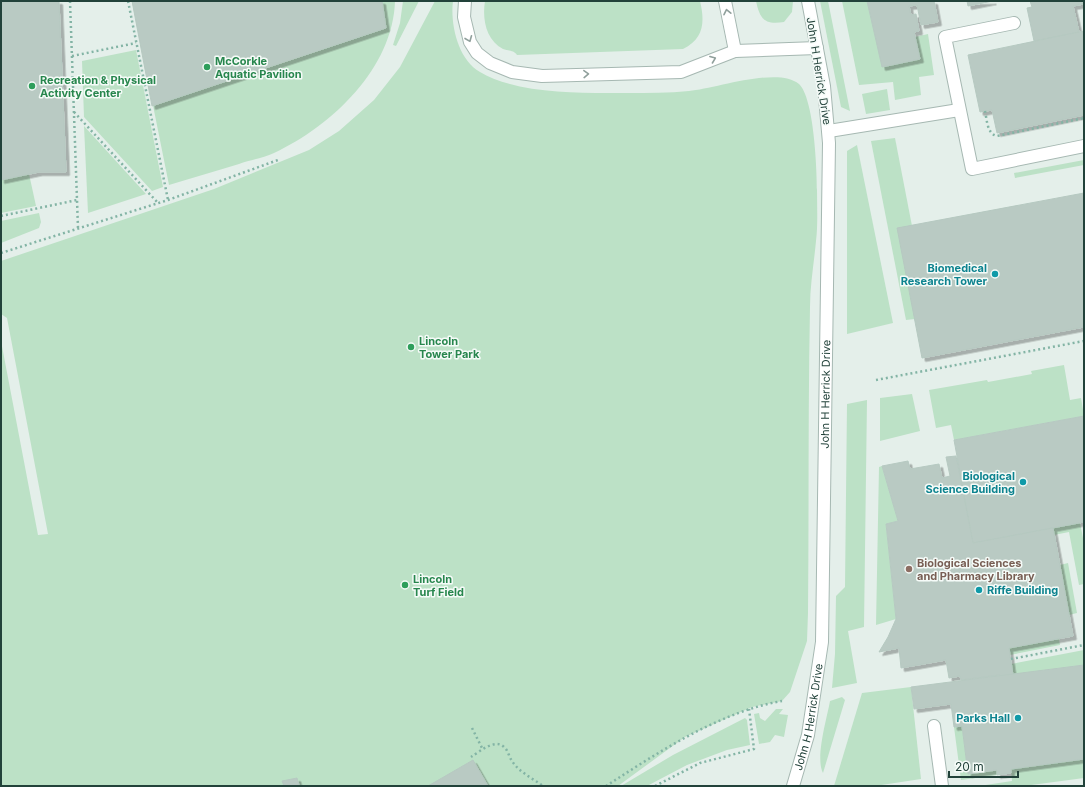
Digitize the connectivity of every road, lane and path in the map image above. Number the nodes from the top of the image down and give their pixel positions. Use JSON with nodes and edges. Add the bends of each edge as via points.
{"nodes":[{"id":1,"x":70,"y":1,"type":"edge"},
{"id":2,"x":128,"y":1,"type":"edge"},
{"id":3,"x":465,"y":1,"type":"edge"},
{"id":4,"x":725,"y":1,"type":"edge"},
{"id":5,"x":808,"y":1,"type":"edge"},
{"id":6,"x":1014,"y":23,"type":"dead end"},
{"id":7,"x":136,"y":43,"type":"junction"},
{"id":8,"x":817,"y":48,"type":"junction"},
{"id":9,"x":735,"y":51,"type":"junction"},
{"id":10,"x":72,"y":56,"type":"junction"},
{"id":11,"x":960,"y":110,"type":"junction"},
{"id":12,"x":74,"y":111,"type":"junction"},
{"id":13,"x":985,"y":111,"type":"dead end"},
{"id":14,"x":1084,"y":118,"type":"edge"},
{"id":15,"x":829,"y":131,"type":"junction"},
{"id":16,"x":1084,"y":146,"type":"edge"},
{"id":17,"x":278,"y":160,"type":"dead end"},
{"id":18,"x":77,"y":200,"type":"junction"},
{"id":19,"x":168,"y":200,"type":"junction"},
{"id":20,"x":158,"y":203,"type":"junction"},
{"id":21,"x":1,"y":216,"type":"edge"},
{"id":22,"x":78,"y":228,"type":"junction"},
{"id":23,"x":1,"y":253,"type":"edge"},
{"id":24,"x":1084,"y":341,"type":"edge"},
{"id":25,"x":876,"y":380,"type":"dead end"},
{"id":26,"x":1084,"y":645,"type":"edge"},
{"id":27,"x":1011,"y":659,"type":"dead end"},
{"id":28,"x":782,"y":701,"type":"dead end"},
{"id":29,"x":750,"y":709,"type":"junction"},
{"id":30,"x":934,"y":726,"type":"dead end"},
{"id":31,"x":472,"y":728,"type":"dead end"},
{"id":32,"x":483,"y":750,"type":"junction"},
{"id":33,"x":471,"y":757,"type":"dead end"},
{"id":34,"x":543,"y":786,"type":"edge"},
{"id":35,"x":606,"y":786,"type":"edge"},
{"id":36,"x":655,"y":786,"type":"edge"},
{"id":37,"x":793,"y":786,"type":"edge"},
{"id":38,"x":942,"y":786,"type":"edge"}],
"edges":[{"from":1,"to":10,"type":"path"},
{"from":2,"to":7,"type":"path"},
{"from":3,"to":9,"type":"street","one_way":true,"via":[[464,18],[470,42],[477,53],[490,63],[512,72],[542,76],[681,72]]},
{"from":9,"to":4,"type":"street","one_way":true},
{"from":5,"to":8,"type":"street","name":"John H Herrick Drive"},
{"from":6,"to":11,"type":"street","via":[[944,37]]},
{"from":7,"to":10,"type":"path"},
{"from":7,"to":19,"type":"path"},
{"from":8,"to":9,"type":"street"},
{"from":8,"to":15,"type":"street","name":"John H Herrick Drive"},
{"from":10,"to":12,"type":"path"},
{"from":11,"to":15,"type":"street"},
{"from":11,"to":16,"type":"street","via":[[972,169]]},
{"from":12,"to":18,"type":"path"},
{"from":12,"to":20,"type":"path"},
{"from":13,"to":14,"type":"path","via":[[990,131],[997,136]]},
{"from":15,"to":37,"type":"street","name":"John H Herrick Drive","via":[[822,642],[808,735]]},
{"from":17,"to":19,"type":"path"},
{"from":18,"to":21,"type":"path"},
{"from":18,"to":22,"type":"path"},
{"from":19,"to":20,"type":"path"},
{"from":20,"to":22,"type":"path"},
{"from":22,"to":23,"type":"path"},
{"from":24,"to":25,"type":"path"},
{"from":26,"to":27,"type":"path"},
{"from":28,"to":29,"type":"path"},
{"from":29,"to":35,"type":"path","via":[[685,737]]},
{"from":29,"to":36,"type":"path","via":[[754,749],[700,763]]},
{"from":30,"to":38,"type":"street"},
{"from":31,"to":32,"type":"path"},
{"from":32,"to":33,"type":"path"},
{"from":32,"to":34,"type":"path","via":[[491,745],[499,744],[505,747],[511,760],[520,770]]}]}
